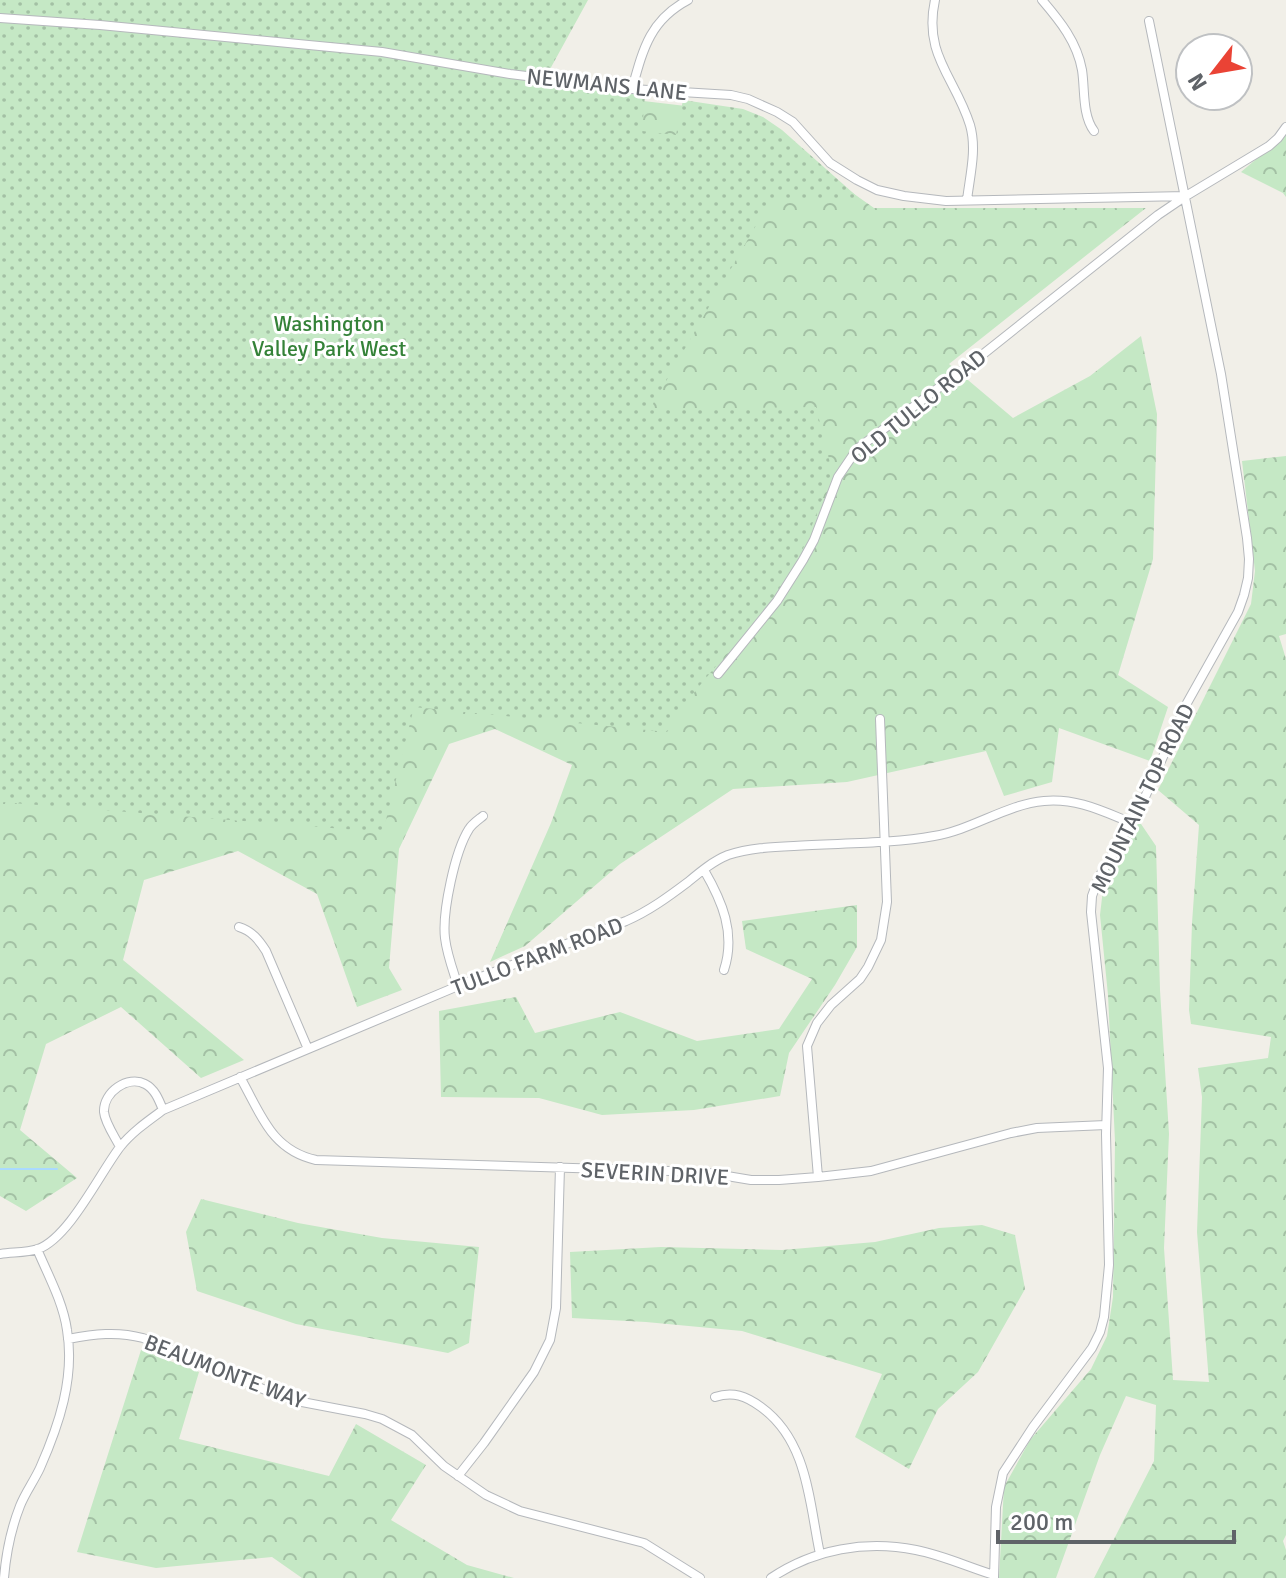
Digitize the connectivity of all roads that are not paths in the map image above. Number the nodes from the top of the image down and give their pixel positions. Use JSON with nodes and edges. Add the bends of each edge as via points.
{"nodes":[{"id":1,"x":688,"y":0,"type":"edge"},
{"id":2,"x":935,"y":0,"type":"edge"},
{"id":3,"x":1042,"y":0,"type":"edge"},
{"id":4,"x":0,"y":18,"type":"edge"},
{"id":5,"x":1149,"y":21,"type":"dead end"},
{"id":6,"x":632,"y":89,"type":"junction"},
{"id":7,"x":1286,"y":127,"type":"edge"},
{"id":8,"x":1094,"y":131,"type":"dead end"},
{"id":9,"x":1186,"y":196,"type":"junction"},
{"id":10,"x":967,"y":200,"type":"junction"},
{"id":11,"x":718,"y":674,"type":"dead end"},
{"id":12,"x":880,"y":719,"type":"dead end"},
{"id":13,"x":483,"y":816,"type":"dead end"},
{"id":14,"x":1132,"y":823,"type":"junction"},
{"id":15,"x":883,"y":841,"type":"junction"},
{"id":16,"x":704,"y":870,"type":"junction"},
{"id":17,"x":239,"y":927,"type":"dead end"},
{"id":18,"x":724,"y":970,"type":"dead end"},
{"id":19,"x":458,"y":986,"type":"junction"},
{"id":20,"x":308,"y":1049,"type":"junction"},
{"id":21,"x":240,"y":1077,"type":"junction"},
{"id":22,"x":163,"y":1110,"type":"junction"},
{"id":23,"x":1106,"y":1125,"type":"junction"},
{"id":24,"x":120,"y":1147,"type":"junction"},
{"id":25,"x":560,"y":1167,"type":"junction"},
{"id":26,"x":818,"y":1177,"type":"junction"},
{"id":27,"x":37,"y":1249,"type":"junction"},
{"id":28,"x":0,"y":1254,"type":"edge"},
{"id":29,"x":68,"y":1339,"type":"junction"},
{"id":30,"x":715,"y":1397,"type":"dead end"},
{"id":31,"x":458,"y":1476,"type":"junction"},
{"id":32,"x":820,"y":1554,"type":"junction"},
{"id":33,"x":994,"y":1577,"type":"edge"},
{"id":34,"x":4,"y":1578,"type":"edge"},
{"id":35,"x":700,"y":1578,"type":"edge"},
{"id":36,"x":771,"y":1578,"type":"edge"}],
"edges":[{"from":1,"to":6,"type":"street","via":[[654,29]]},
{"from":2,"to":10,"type":"street","via":[[931,24],[939,62],[972,136]]},
{"from":3,"to":8,"type":"street","via":[[1073,41]]},
{"from":4,"to":6,"type":"street","name":"NEWMANS LANE","via":[[382,52]]},
{"from":5,"to":9,"type":"street","name":"MOUNTAIN TOP ROAD"},
{"from":6,"to":10,"type":"street","name":"NEWMANS LANE","via":[[748,99],[793,122],[830,163],[877,190],[921,199]]},
{"from":7,"to":9,"type":"street","name":"OLD TULLO ROAD","via":[[1269,146]]},
{"from":9,"to":10,"type":"street","name":"NEWMANS LANE"},
{"from":9,"to":11,"type":"street","name":"OLD TULLO ROAD","via":[[857,449],[838,477],[803,560]]},
{"from":9,"to":14,"type":"street","name":"MOUNTAIN TOP ROAD","via":[[1221,374],[1247,538],[1248,578],[1238,612],[1187,703]]},
{"from":12,"to":15,"type":"street"},
{"from":13,"to":19,"type":"street","via":[[469,828],[446,903],[445,937]]},
{"from":14,"to":15,"type":"street","name":"TULLO FARM ROAD","via":[[1084,803],[1044,801],[962,830]]},
{"from":14,"to":23,"type":"street","name":"MOUNTAIN TOP ROAD","via":[[1092,896],[1108,1068]]},
{"from":15,"to":16,"type":"street","name":"TULLO FARM ROAD","via":[[744,851]]},
{"from":15,"to":26,"type":"street","via":[[887,902],[881,940],[860,979],[831,1005],[807,1046]]},
{"from":16,"to":18,"type":"street","via":[[727,924]]},
{"from":16,"to":19,"type":"street","name":"TULLO FARM ROAD","via":[[643,914]]},
{"from":17,"to":20,"type":"street","via":[[266,951]]},
{"from":19,"to":20,"type":"street","name":"TULLO FARM ROAD"},
{"from":20,"to":21,"type":"street","name":"TULLO FARM ROAD"},
{"from":21,"to":22,"type":"street","name":"TULLO FARM ROAD"},
{"from":21,"to":25,"type":"street","name":"SEVERIN DRIVE","via":[[271,1133],[299,1157]]},
{"from":22,"to":24,"type":"street","name":"TULLO FARM ROAD"},
{"from":22,"to":24,"type":"street","via":[[153,1090],[140,1082],[130,1081],[112,1091],[104,1113]]},
{"from":23,"to":26,"type":"street","name":"SEVERIN DRIVE","via":[[1037,1128],[871,1171]]},
{"from":23,"to":33,"type":"street","name":"MOUNTAIN TOP ROAD","via":[[1109,1265],[1104,1317],[1092,1348],[1003,1473],[996,1507]]},
{"from":24,"to":27,"type":"street","name":"TULLO FARM ROAD","via":[[69,1223]]},
{"from":25,"to":26,"type":"street","name":"SEVERIN DRIVE","via":[[683,1171],[751,1180]]},
{"from":25,"to":31,"type":"street","via":[[556,1308],[550,1340],[534,1372]]},
{"from":27,"to":28,"type":"street"},
{"from":27,"to":29,"type":"street","via":[[65,1318]]},
{"from":29,"to":31,"type":"street","name":"BEAUMONTE WAY","via":[[109,1333],[143,1338],[270,1392],[382,1419],[412,1435]]},
{"from":29,"to":34,"type":"street","via":[[61,1415],[20,1505]]},
{"from":30,"to":32,"type":"street","via":[[747,1398],[789,1436],[801,1462]]},
{"from":31,"to":35,"type":"street","name":"BEAUMONTE WAY","via":[[520,1511],[644,1543]]},
{"from":32,"to":33,"type":"street","via":[[888,1546],[918,1550]]},
{"from":32,"to":36,"type":"street"}]}
